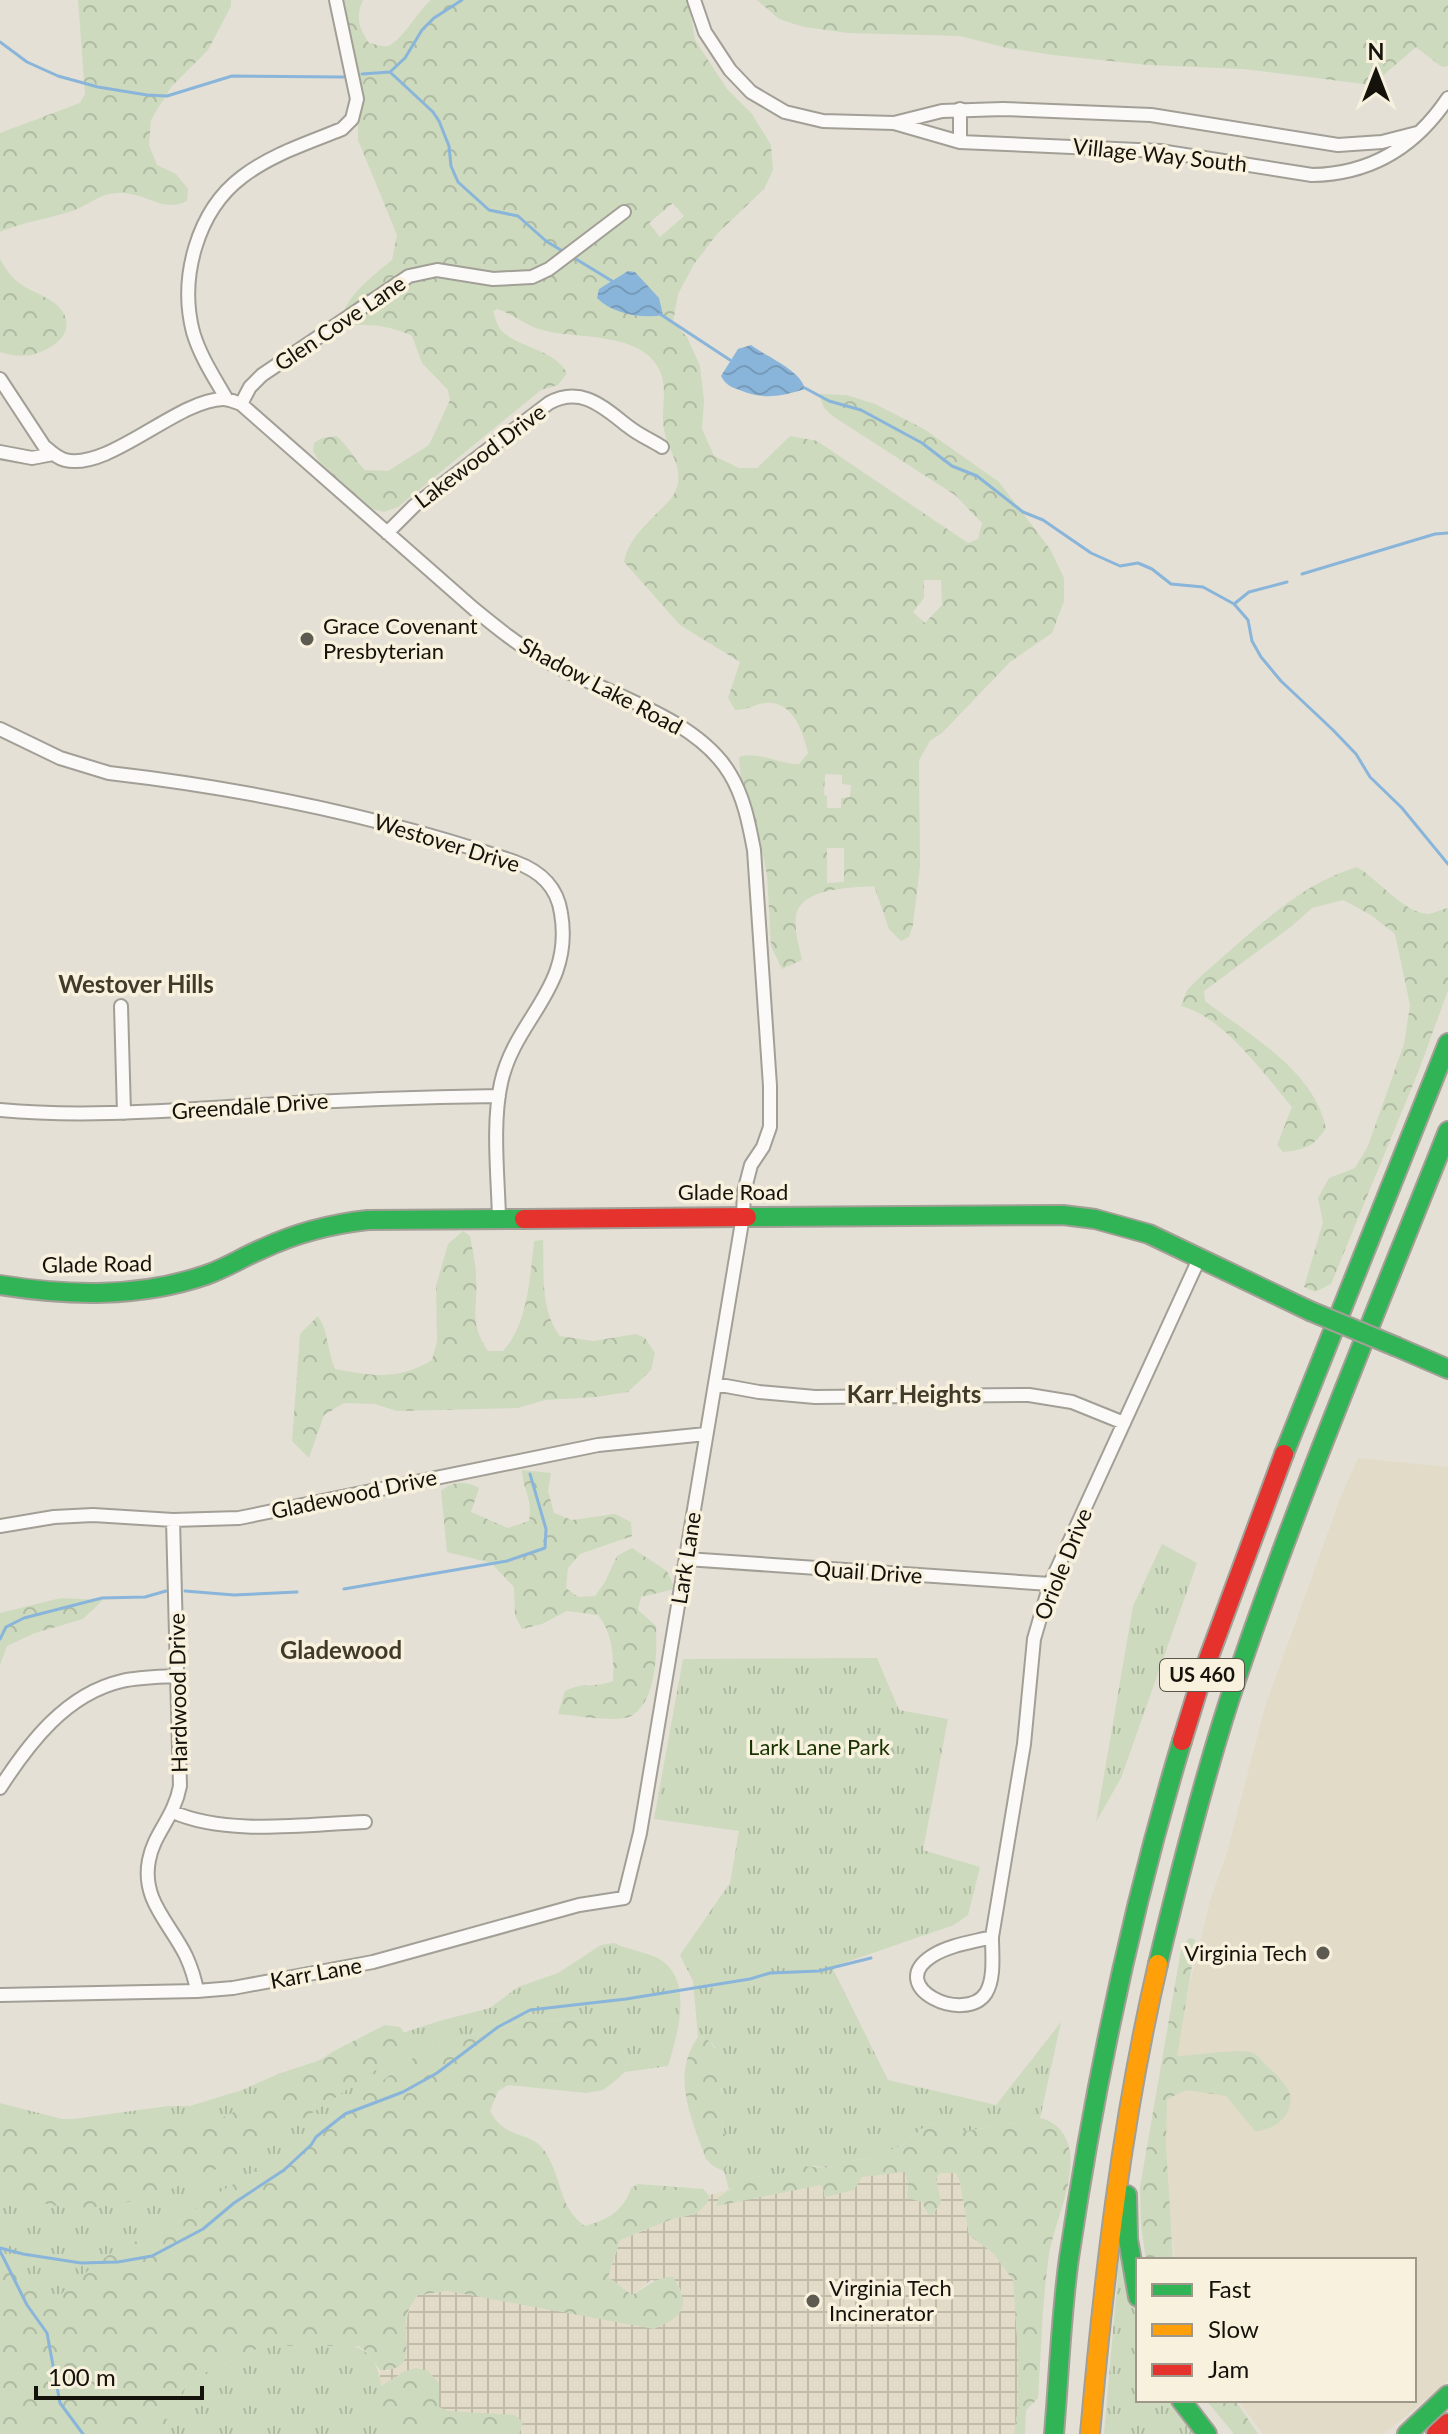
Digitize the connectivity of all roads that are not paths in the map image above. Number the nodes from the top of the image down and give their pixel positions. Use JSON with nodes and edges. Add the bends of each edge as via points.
{"nodes":[{"id":1,"x":336,"y":0,"type":"edge"},
{"id":2,"x":694,"y":0,"type":"edge"},
{"id":3,"x":1445,"y":108,"type":"edge"},
{"id":4,"x":960,"y":109,"type":"junction"},
{"id":5,"x":894,"y":123,"type":"junction"},
{"id":6,"x":1417,"y":133,"type":"junction"},
{"id":7,"x":960,"y":142,"type":"junction"},
{"id":8,"x":624,"y":212,"type":"dead end"},
{"id":9,"x":0,"y":379,"type":"edge"},
{"id":10,"x":226,"y":398,"type":"junction"},
{"id":11,"x":241,"y":404,"type":"junction"},
{"id":12,"x":662,"y":447,"type":"dead end"},
{"id":13,"x":0,"y":452,"type":"edge"},
{"id":14,"x":53,"y":454,"type":"junction"},
{"id":15,"x":387,"y":533,"type":"junction"},
{"id":16,"x":0,"y":729,"type":"edge"},
{"id":17,"x":121,"y":1006,"type":"dead end"},
{"id":18,"x":1448,"y":1043,"type":"edge"},
{"id":19,"x":499,"y":1096,"type":"junction"},
{"id":20,"x":0,"y":1110,"type":"edge"},
{"id":21,"x":124,"y":1113,"type":"junction"},
{"id":22,"x":1448,"y":1131,"type":"edge"},
{"id":23,"x":743,"y":1216,"type":"junction"},
{"id":24,"x":499,"y":1218,"type":"junction"},
{"id":25,"x":1199,"y":1259,"type":"junction"},
{"id":26,"x":0,"y":1285,"type":"edge"},
{"id":27,"x":1448,"y":1369,"type":"edge"},
{"id":28,"x":715,"y":1384,"type":"junction"},
{"id":29,"x":1124,"y":1423,"type":"junction"},
{"id":30,"x":706,"y":1434,"type":"junction"},
{"id":31,"x":173,"y":1520,"type":"junction"},
{"id":32,"x":0,"y":1526,"type":"edge"},
{"id":33,"x":686,"y":1559,"type":"junction"},
{"id":34,"x":1050,"y":1584,"type":"junction"},
{"id":35,"x":177,"y":1676,"type":"junction"},
{"id":36,"x":0,"y":1788,"type":"edge"},
{"id":37,"x":173,"y":1812,"type":"junction"},
{"id":38,"x":365,"y":1822,"type":"dead end"},
{"id":39,"x":624,"y":1898,"type":"joint"},
{"id":40,"x":992,"y":1937,"type":"junction"},
{"id":41,"x":197,"y":1991,"type":"junction"},
{"id":42,"x":0,"y":1995,"type":"edge"},
{"id":43,"x":1123,"y":2148,"type":"junction"},
{"id":44,"x":1136,"y":2285,"type":"edge"},
{"id":45,"x":1448,"y":2395,"type":"edge"},
{"id":46,"x":1183,"y":2402,"type":"edge"},
{"id":47,"x":1448,"y":2423,"type":"edge"},
{"id":48,"x":1054,"y":2434,"type":"edge"},
{"id":49,"x":1090,"y":2434,"type":"edge"},
{"id":50,"x":1207,"y":2434,"type":"edge"},
{"id":51,"x":1407,"y":2434,"type":"edge"},
{"id":52,"x":1436,"y":2434,"type":"edge"}],
"edges":[{"from":1,"to":10,"type":"street","via":[[357,99],[352,119],[342,129],[290,149],[243,176],[219,199],[197,242],[189,294],[192,324]]},
{"from":2,"to":5,"type":"street","name":"Village Way South","via":[[705,32],[730,70],[759,97],[785,112],[823,121]]},
{"from":3,"to":6,"type":"street","name":"Village Way South"},
{"from":4,"to":5,"type":"street","name":"Village Way South"},
{"from":4,"to":6,"type":"street","name":"Village Way South","via":[[1151,115],[1338,145]]},
{"from":4,"to":7,"type":"street"},
{"from":5,"to":7,"type":"street","name":"Village Way South"},
{"from":6,"to":7,"type":"street","name":"Village Way South","via":[[1375,164],[1334,175],[1160,151]]},
{"from":8,"to":11,"type":"street","name":"Glen Cove Lane","via":[[532,277],[493,279],[437,270],[409,276],[262,375]]},
{"from":9,"to":14,"type":"street"},
{"from":10,"to":11,"type":"street","name":"Shadow Lake Road"},
{"from":10,"to":14,"type":"street","via":[[205,402],[85,460]]},
{"from":11,"to":15,"type":"street","name":"Shadow Lake Road"},
{"from":12,"to":15,"type":"street","name":"Lakewood Drive","via":[[591,399],[561,398],[414,506]]},
{"from":13,"to":14,"type":"street","via":[[32,458]]},
{"from":15,"to":23,"type":"street","name":"Shadow Lake Road","via":[[513,640],[680,726],[708,746],[730,774],[747,814],[754,850],[770,1086],[770,1127],[751,1165]]},
{"from":16,"to":19,"type":"street","name":"Westover Drive","via":[[91,768],[322,807],[508,859],[542,876],[560,906],[562,956],[550,989],[511,1054]]},
{"from":17,"to":21,"type":"street"},
{"from":18,"to":48,"type":"main road","number":"US 460","via":[[1255,1527],[1167,1791],[1129,1933],[1094,2103],[1069,2261]]},
{"from":19,"to":21,"type":"street","name":"Greendale Drive"},
{"from":19,"to":24,"type":"street","name":"Westover Drive"},
{"from":20,"to":21,"type":"street","name":"Greendale Drive"},
{"from":22,"to":43,"type":"main road","number":"US 460","via":[[1295,1515],[1228,1707],[1168,1919]]},
{"from":23,"to":24,"type":"main road","name":"Glade Road"},
{"from":23,"to":25,"type":"main road","name":"Glade Road","via":[[1063,1215],[1128,1227]]},
{"from":23,"to":28,"type":"street","name":"Lark Lane"},
{"from":24,"to":26,"type":"main road","name":"Glade Road","via":[[332,1225],[274,1243],[206,1275],[149,1289],[47,1291]]},
{"from":25,"to":27,"type":"main road","name":"Glade Road","bridge":true},
{"from":25,"to":29,"type":"street","name":"Oriole Drive"},
{"from":28,"to":29,"type":"street","via":[[801,1397],[1029,1395],[1072,1402]]},
{"from":28,"to":30,"type":"street","name":"Lark Lane"},
{"from":29,"to":34,"type":"street","name":"Oriole Drive"},
{"from":30,"to":31,"type":"street","name":"Gladewood Drive","via":[[598,1445],[239,1518]]},
{"from":30,"to":33,"type":"street","name":"Lark Lane"},
{"from":31,"to":32,"type":"street","name":"Gladewood Drive","via":[[93,1515]]},
{"from":31,"to":35,"type":"street","name":"Hardwood Drive"},
{"from":33,"to":34,"type":"street","name":"Quail Drive"},
{"from":33,"to":39,"type":"street","name":"Lark Lane","via":[[640,1833]]},
{"from":34,"to":40,"type":"street","name":"Oriole Drive","via":[[1034,1639],[1024,1744]]},
{"from":35,"to":36,"type":"street","via":[[124,1680],[83,1696],[57,1715]]},
{"from":35,"to":37,"type":"street","name":"Hardwood Drive","via":[[180,1786]]},
{"from":37,"to":38,"type":"street","via":[[229,1826]]},
{"from":37,"to":41,"type":"street","name":"Hardwood Drive","via":[[153,1846],[148,1879],[156,1908],[186,1955]]},
{"from":39,"to":41,"type":"street","name":"Karr Lane","via":[[579,1905],[373,1962]]},
{"from":40,"to":40,"type":"street","name":"Oriole Drive","via":[[939,1952],[922,1964],[917,1975],[925,1995],[963,2005],[982,1998],[992,1969]]},
{"from":41,"to":42,"type":"street","name":"Karr Lane"},
{"from":43,"to":44,"type":"main road"},
{"from":43,"to":49,"type":"main road","number":"US 460"},
{"from":45,"to":51,"type":"main road"},
{"from":46,"to":50,"type":"main road"},
{"from":47,"to":52,"type":"main road"}]}
